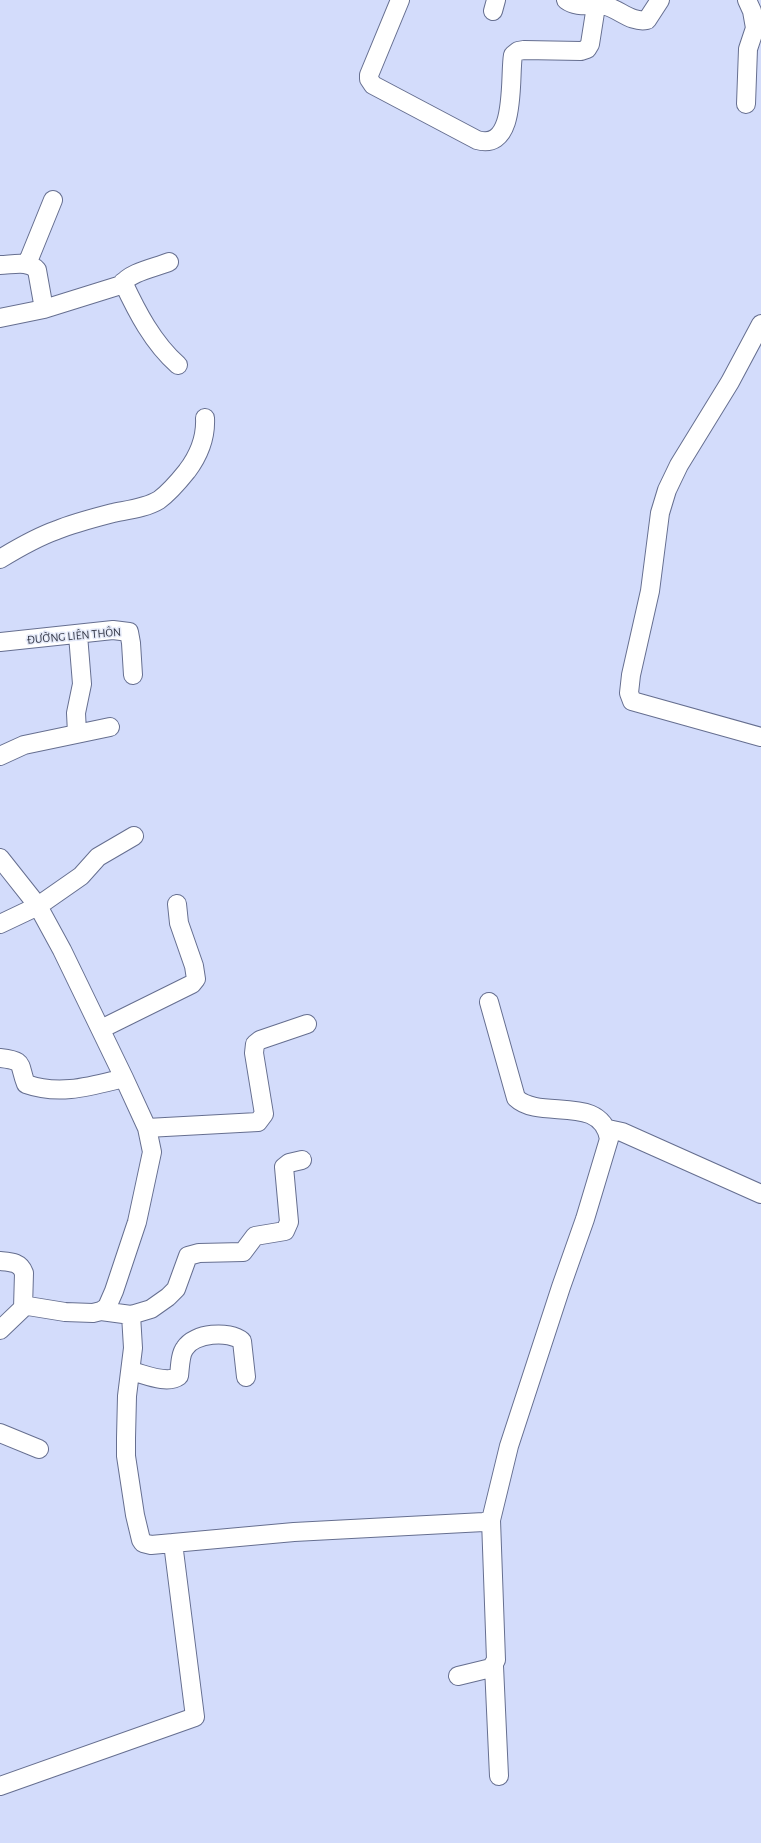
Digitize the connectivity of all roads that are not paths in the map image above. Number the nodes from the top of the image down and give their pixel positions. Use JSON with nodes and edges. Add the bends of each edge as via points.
{"nodes":[{"id":1,"x":400,"y":0,"type":"edge"},
{"id":2,"x":566,"y":0,"type":"edge"},
{"id":3,"x":660,"y":0,"type":"edge"},
{"id":4,"x":747,"y":0,"type":"edge"},
{"id":5,"x":596,"y":6,"type":"junction"},
{"id":6,"x":746,"y":104,"type":"dead end"},
{"id":7,"x":53,"y":200,"type":"dead end"},
{"id":8,"x":169,"y":262,"type":"dead end"},
{"id":9,"x":27,"y":264,"type":"junction"},
{"id":10,"x":0,"y":265,"type":"edge"},
{"id":11,"x":123,"y":282,"type":"junction"},
{"id":12,"x":44,"y":309,"type":"junction"},
{"id":13,"x":0,"y":318,"type":"edge"},
{"id":14,"x":761,"y":324,"type":"edge"},
{"id":15,"x":178,"y":365,"type":"dead end"},
{"id":16,"x":205,"y":418,"type":"dead end"},
{"id":17,"x":0,"y":559,"type":"edge"},
{"id":18,"x":78,"y":635,"type":"junction"},
{"id":19,"x":0,"y":642,"type":"edge"},
{"id":20,"x":133,"y":675,"type":"dead end"},
{"id":21,"x":110,"y":727,"type":"dead end"},
{"id":22,"x":77,"y":733,"type":"junction"},
{"id":23,"x":761,"y":736,"type":"edge"},
{"id":24,"x":0,"y":756,"type":"edge"},
{"id":25,"x":134,"y":836,"type":"dead end"},
{"id":26,"x":0,"y":858,"type":"edge"},
{"id":27,"x":177,"y":904,"type":"dead end"},
{"id":28,"x":38,"y":906,"type":"junction"},
{"id":29,"x":0,"y":924,"type":"edge"},
{"id":30,"x":489,"y":1002,"type":"dead end"},
{"id":31,"x":307,"y":1024,"type":"dead end"},
{"id":32,"x":101,"y":1029,"type":"junction"},
{"id":33,"x":0,"y":1058,"type":"edge"},
{"id":34,"x":124,"y":1078,"type":"junction"},
{"id":35,"x":146,"y":1128,"type":"junction"},
{"id":36,"x":608,"y":1129,"type":"junction"},
{"id":37,"x":302,"y":1160,"type":"dead end"},
{"id":38,"x":761,"y":1194,"type":"edge"},
{"id":39,"x":0,"y":1261,"type":"edge"},
{"id":40,"x":23,"y":1308,"type":"junction"},
{"id":41,"x":101,"y":1311,"type":"junction"},
{"id":42,"x":131,"y":1315,"type":"junction"},
{"id":43,"x":0,"y":1330,"type":"edge"},
{"id":44,"x":131,"y":1371,"type":"junction"},
{"id":45,"x":246,"y":1377,"type":"dead end"},
{"id":46,"x":0,"y":1433,"type":"edge"},
{"id":47,"x":39,"y":1449,"type":"dead end"},
{"id":48,"x":491,"y":1520,"type":"junction"},
{"id":49,"x":173,"y":1543,"type":"junction"},
{"id":50,"x":494,"y":1666,"type":"junction"},
{"id":51,"x":458,"y":1676,"type":"dead end"},
{"id":52,"x":499,"y":1776,"type":"dead end"},
{"id":53,"x":0,"y":1786,"type":"edge"}],
"edges":[{"from":1,"to":5,"type":"street","via":[[369,75],[370,82],[485,142],[493,140],[501,132],[508,118],[513,55],[524,50],[587,49]]},
{"from":2,"to":5,"type":"street","via":[[575,5]]},
{"from":3,"to":5,"type":"street","via":[[648,20],[642,21],[608,6]]},
{"from":4,"to":6,"type":"street","via":[[755,28],[748,48]]},
{"from":7,"to":9,"type":"street"},
{"from":8,"to":11,"type":"street","via":[[135,274]]},
{"from":9,"to":10,"type":"street"},
{"from":9,"to":12,"type":"street","via":[[33,265],[37,270]]},
{"from":11,"to":12,"type":"street","via":[[121,286]]},
{"from":11,"to":15,"type":"street","via":[[151,334]]},
{"from":12,"to":13,"type":"street"},
{"from":14,"to":23,"type":"street","via":[[667,490],[660,513],[650,591],[629,693],[632,701]]},
{"from":16,"to":17,"type":"street","via":[[201,445],[192,464],[159,500],[57,530]]},
{"from":18,"to":19,"type":"street","name":"ĐƯỜNG LIÊN THÔN"},
{"from":18,"to":20,"type":"street","name":"ĐƯỜNG LIÊN THÔN","via":[[113,630],[129,632]]},
{"from":18,"to":22,"type":"street","via":[[82,684],[76,713]]},
{"from":21,"to":22,"type":"street"},
{"from":22,"to":24,"type":"street","via":[[24,745]]},
{"from":25,"to":28,"type":"street","via":[[98,858],[81,876]]},
{"from":26,"to":28,"type":"street"},
{"from":27,"to":32,"type":"street","via":[[179,923],[196,979],[192,984]]},
{"from":28,"to":29,"type":"street"},
{"from":28,"to":32,"type":"street"},
{"from":30,"to":36,"type":"street","via":[[516,1098],[527,1106],[575,1111],[593,1116]]},
{"from":31,"to":35,"type":"street","via":[[255,1044],[254,1053],[264,1114],[258,1122]]},
{"from":32,"to":34,"type":"street"},
{"from":33,"to":34,"type":"street","via":[[19,1062],[26,1084],[58,1091],[85,1088]]},
{"from":34,"to":35,"type":"street"},
{"from":35,"to":41,"type":"street","via":[[152,1152],[145,1190],[114,1291],[107,1307]]},
{"from":36,"to":38,"type":"street","via":[[622,1132]]},
{"from":36,"to":48,"type":"street","via":[[609,1139],[585,1219],[560,1286],[509,1446]]},
{"from":37,"to":42,"type":"street","via":[[284,1167],[289,1222],[285,1231],[255,1236],[243,1252],[198,1253],[188,1256],[176,1289],[150,1309]]},
{"from":39,"to":40,"type":"street","via":[[18,1264],[22,1268]]},
{"from":40,"to":41,"type":"street","via":[[32,1306],[65,1312]]},
{"from":40,"to":43,"type":"street"},
{"from":41,"to":42,"type":"street"},
{"from":42,"to":44,"type":"street"},
{"from":44,"to":45,"type":"street","via":[[166,1380],[176,1378],[179,1376],[183,1349],[190,1341],[224,1334],[242,1341]]},
{"from":44,"to":49,"type":"street","via":[[126,1417],[126,1456],[141,1540],[151,1545]]},
{"from":46,"to":47,"type":"street"},
{"from":48,"to":49,"type":"street","via":[[294,1532]]},
{"from":48,"to":50,"type":"street","via":[[496,1660]]},
{"from":49,"to":53,"type":"street","via":[[195,1717]]},
{"from":50,"to":51,"type":"street"},
{"from":50,"to":52,"type":"street"}]}
